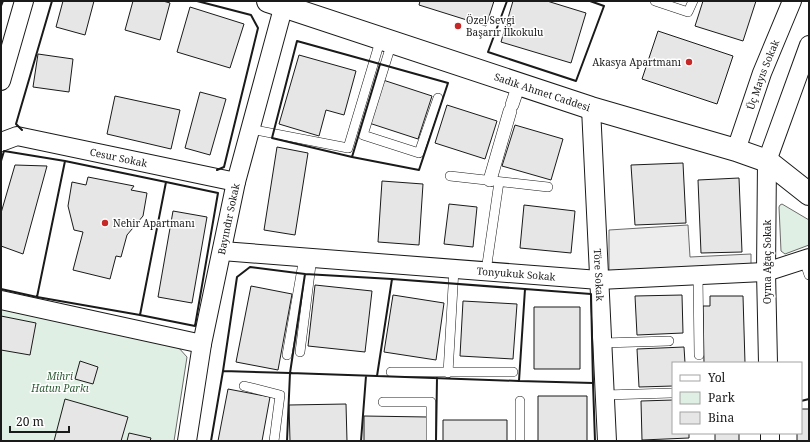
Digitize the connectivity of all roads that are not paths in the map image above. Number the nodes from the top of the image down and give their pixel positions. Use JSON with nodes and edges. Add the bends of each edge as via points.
{"nodes":[{"id":1,"x":24,"y":1,"type":"edge"},
{"id":2,"x":655,"y":1,"type":"edge"},
{"id":3,"x":693,"y":1,"type":"edge"},
{"id":4,"x":792,"y":1,"type":"edge"},
{"id":5,"x":279,"y":3,"type":"edge"},
{"id":6,"x":387,"y":40,"type":"junction"},
{"id":7,"x":809,"y":45,"type":"edge"},
{"id":8,"x":806,"y":64,"type":"edge"},
{"id":9,"x":1,"y":81,"type":"edge"},
{"id":10,"x":519,"y":84,"type":"junction"},
{"id":11,"x":438,"y":98,"type":"dead end"},
{"id":12,"x":591,"y":108,"type":"junction"},
{"id":13,"x":250,"y":129,"type":"junction"},
{"id":14,"x":1,"y":142,"type":"edge"},
{"id":15,"x":736,"y":150,"type":"junction"},
{"id":16,"x":767,"y":161,"type":"junction"},
{"id":17,"x":450,"y":176,"type":"dead end"},
{"id":18,"x":494,"y":181,"type":"junction"},
{"id":19,"x":236,"y":182,"type":"junction"},
{"id":20,"x":548,"y":187,"type":"dead end"},
{"id":21,"x":809,"y":194,"type":"edge"},
{"id":22,"x":222,"y":251,"type":"junction"},
{"id":23,"x":308,"y":257,"type":"junction"},
{"id":24,"x":807,"y":264,"type":"edge"},
{"id":25,"x":454,"y":268,"type":"junction"},
{"id":26,"x":486,"y":271,"type":"junction"},
{"id":27,"x":766,"y":272,"type":"junction"},
{"id":28,"x":698,"y":275,"type":"junction"},
{"id":29,"x":600,"y":280,"type":"junction"},
{"id":30,"x":1,"y":300,"type":"edge"},
{"id":31,"x":669,"y":341,"type":"dead end"},
{"id":32,"x":602,"y":343,"type":"junction"},
{"id":33,"x":202,"y":344,"type":"junction"},
{"id":34,"x":300,"y":352,"type":"dead end"},
{"id":35,"x":287,"y":355,"type":"dead end"},
{"id":36,"x":699,"y":355,"type":"dead end"},
{"id":37,"x":768,"y":362,"type":"edge"},
{"id":38,"x":391,"y":372,"type":"dead end"},
{"id":39,"x":513,"y":372,"type":"dead end"},
{"id":40,"x":448,"y":373,"type":"junction"},
{"id":41,"x":244,"y":386,"type":"dead end"},
{"id":42,"x":672,"y":393,"type":"edge"},
{"id":43,"x":605,"y":395,"type":"junction"},
{"id":44,"x":520,"y":401,"type":"dead end"},
{"id":45,"x":383,"y":402,"type":"dead end"},
{"id":46,"x":187,"y":441,"type":"edge"},
{"id":47,"x":274,"y":441,"type":"edge"},
{"id":48,"x":431,"y":441,"type":"edge"},
{"id":49,"x":520,"y":441,"type":"edge"},
{"id":50,"x":607,"y":441,"type":"edge"}],
"edges":[{"from":1,"to":9,"type":"street"},
{"from":2,"to":3,"type":"lane","via":[[688,12]]},
{"from":4,"to":15,"type":"street","name":"Üç Mayıs Sokak","via":[[762,73]]},
{"from":5,"to":6,"type":"main road","name":"Sadık Ahmet Caddesi"},
{"from":5,"to":13,"type":"street","name":"Bayındır Sokak"},
{"from":6,"to":10,"type":"main road","name":"Sadık Ahmet Caddesi"},
{"from":6,"to":11,"type":"lane","via":[[363,135],[419,153]]},
{"from":6,"to":13,"type":"lane","via":[[348,148]]},
{"from":7,"to":8,"type":"street"},
{"from":8,"to":16,"type":"street"},
{"from":10,"to":12,"type":"main road","name":"Sadık Ahmet Caddesi"},
{"from":10,"to":18,"type":"street"},
{"from":12,"to":15,"type":"main road","name":"Sadık Ahmet Caddesi"},
{"from":12,"to":29,"type":"street","name":"Töre Sokak"},
{"from":13,"to":19,"type":"street","name":"Bayındır Sokak"},
{"from":14,"to":19,"type":"street","name":"Cesur Sokak","via":[[17,136]]},
{"from":15,"to":16,"type":"main road","name":"Sadık Ahmet Caddesi"},
{"from":16,"to":21,"type":"main road","name":"Sadık Ahmet Caddesi"},
{"from":16,"to":27,"type":"street","name":"Oyma Ağaç Sokak"},
{"from":17,"to":18,"type":"lane"},
{"from":18,"to":20,"type":"lane"},
{"from":18,"to":26,"type":"lane"},
{"from":19,"to":22,"type":"street","name":"Bayındır Sokak"},
{"from":22,"to":23,"type":"street","name":"Tonyukuk Sokak"},
{"from":22,"to":33,"type":"street","name":"Bayındır Sokak"},
{"from":23,"to":25,"type":"street","name":"Tonyukuk Sokak"},
{"from":23,"to":34,"type":"lane"},
{"from":23,"to":35,"type":"lane"},
{"from":24,"to":27,"type":"street","name":"Tonyukuk Sokak"},
{"from":25,"to":26,"type":"street","name":"Tonyukuk Sokak"},
{"from":25,"to":40,"type":"lane"},
{"from":26,"to":29,"type":"street","name":"Tonyukuk Sokak"},
{"from":27,"to":28,"type":"street","name":"Tonyukuk Sokak"},
{"from":27,"to":37,"type":"street","name":"Oyma Ağaç Sokak"},
{"from":28,"to":29,"type":"street","name":"Tonyukuk Sokak"},
{"from":28,"to":36,"type":"lane"},
{"from":29,"to":32,"type":"street","name":"Töre Sokak"},
{"from":30,"to":33,"type":"street"},
{"from":31,"to":32,"type":"lane"},
{"from":32,"to":43,"type":"street","name":"Töre Sokak"},
{"from":33,"to":46,"type":"street","name":"Bayındır Sokak"},
{"from":38,"to":40,"type":"lane"},
{"from":39,"to":40,"type":"lane"},
{"from":41,"to":47,"type":"lane","via":[[280,395]]},
{"from":42,"to":43,"type":"lane"},
{"from":43,"to":50,"type":"street","name":"Töre Sokak"},
{"from":44,"to":49,"type":"lane"},
{"from":45,"to":48,"type":"lane","via":[[431,402]]}]}
